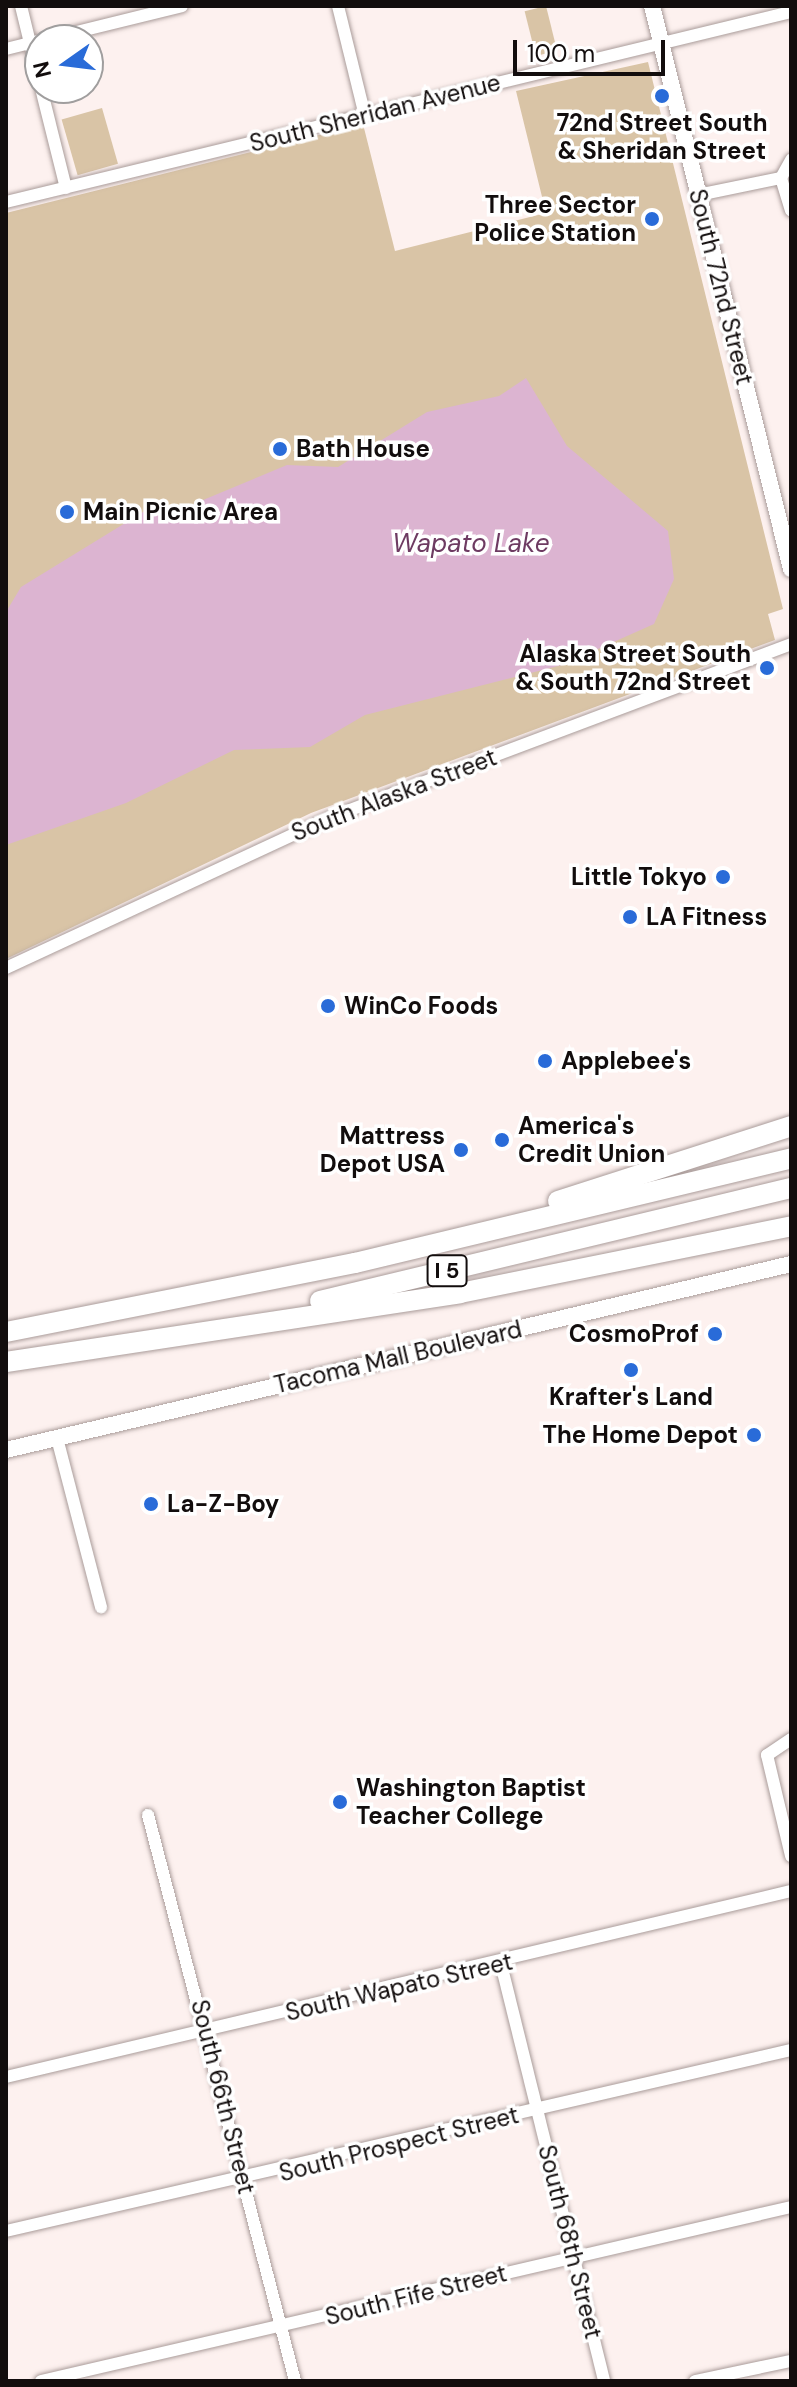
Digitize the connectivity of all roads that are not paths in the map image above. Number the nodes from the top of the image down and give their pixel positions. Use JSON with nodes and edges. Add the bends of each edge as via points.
{"nodes":[{"id":1,"x":21,"y":6,"type":"edge"},
{"id":2,"x":182,"y":6,"type":"edge"},
{"id":3,"x":338,"y":6,"type":"edge"},
{"id":4,"x":652,"y":6,"type":"edge"},
{"id":5,"x":791,"y":12,"type":"edge"},
{"id":6,"x":30,"y":24,"type":"edge"},
{"id":7,"x":104,"y":25,"type":"edge"},
{"id":8,"x":661,"y":44,"type":"junction"},
{"id":9,"x":45,"y":104,"type":"edge"},
{"id":10,"x":365,"y":116,"type":"junction"},
{"id":11,"x":791,"y":160,"type":"edge"},
{"id":12,"x":781,"y":178,"type":"junction"},
{"id":13,"x":66,"y":188,"type":"junction"},
{"id":14,"x":698,"y":195,"type":"junction"},
{"id":15,"x":6,"y":202,"type":"edge"},
{"id":16,"x":791,"y":210,"type":"edge"},
{"id":17,"x":791,"y":569,"type":"edge"},
{"id":18,"x":791,"y":644,"type":"edge"},
{"id":19,"x":6,"y":968,"type":"edge"},
{"id":20,"x":791,"y":1126,"type":"edge"},
{"id":21,"x":791,"y":1158,"type":"edge"},
{"id":22,"x":791,"y":1188,"type":"edge"},
{"id":23,"x":791,"y":1229,"type":"edge"},
{"id":24,"x":418,"y":1248,"type":"junction"},
{"id":25,"x":791,"y":1264,"type":"edge"},
{"id":26,"x":6,"y":1332,"type":"edge"},
{"id":27,"x":101,"y":1346,"type":"junction"},
{"id":28,"x":6,"y":1362,"type":"edge"},
{"id":29,"x":57,"y":1438,"type":"junction"},
{"id":30,"x":6,"y":1450,"type":"edge"},
{"id":31,"x":101,"y":1607,"type":"dead end"},
{"id":32,"x":791,"y":1739,"type":"edge"},
{"id":33,"x":148,"y":1815,"type":"dead end"},
{"id":34,"x":791,"y":1856,"type":"edge"},
{"id":35,"x":791,"y":1891,"type":"edge"},
{"id":36,"x":501,"y":1964,"type":"junction"},
{"id":37,"x":206,"y":2031,"type":"junction"},
{"id":38,"x":791,"y":2050,"type":"edge"},
{"id":39,"x":6,"y":2077,"type":"edge"},
{"id":40,"x":537,"y":2111,"type":"junction"},
{"id":41,"x":244,"y":2182,"type":"junction"},
{"id":42,"x":791,"y":2207,"type":"edge"},
{"id":43,"x":6,"y":2231,"type":"edge"},
{"id":44,"x":573,"y":2256,"type":"junction"},
{"id":45,"x":282,"y":2329,"type":"junction"},
{"id":46,"x":791,"y":2361,"type":"edge"},
{"id":47,"x":41,"y":2381,"type":"edge"},
{"id":48,"x":295,"y":2381,"type":"edge"},
{"id":49,"x":604,"y":2381,"type":"edge"},
{"id":50,"x":695,"y":2381,"type":"edge"}],
"edges":[{"from":1,"to":6,"type":"street"},
{"from":2,"to":7,"type":"street"},
{"from":3,"to":10,"type":"street"},
{"from":4,"to":8,"type":"main road","name":"South 72nd Street"},
{"from":5,"to":8,"type":"street","name":"South Sheridan Avenue"},
{"from":8,"to":10,"type":"street","name":"South Sheridan Avenue"},
{"from":8,"to":14,"type":"main road","name":"South 72nd Street"},
{"from":9,"to":13,"type":"street"},
{"from":10,"to":13,"type":"street","name":"South Sheridan Avenue"},
{"from":11,"to":12,"type":"street"},
{"from":12,"to":14,"type":"street"},
{"from":12,"to":16,"type":"street"},
{"from":13,"to":15,"type":"street","name":"South Sheridan Avenue"},
{"from":14,"to":17,"type":"main road","name":"South 72nd Street"},
{"from":18,"to":19,"type":"street","name":"South Alaska Street","via":[[334,816]]},
{"from":20,"to":24,"type":"highway"},
{"from":21,"to":24,"type":"highway","number":"I 5"},
{"from":22,"to":27,"type":"highway","number":"I 5","via":[[349,1295]]},
{"from":23,"to":27,"type":"highway","via":[[460,1293]]},
{"from":24,"to":26,"type":"highway","number":"I 5"},
{"from":25,"to":29,"type":"main road","name":"Tacoma Mall Boulevard"},
{"from":27,"to":28,"type":"highway","number":"I 5"},
{"from":29,"to":30,"type":"main road","name":"Tacoma Mall Boulevard"},
{"from":29,"to":31,"type":"street"},
{"from":32,"to":34,"type":"street","via":[[769,1749]]},
{"from":33,"to":37,"type":"street","name":"South 66th Street"},
{"from":35,"to":36,"type":"street","name":"South Wapato Street"},
{"from":36,"to":37,"type":"street","name":"South Wapato Street"},
{"from":36,"to":40,"type":"street","name":"South 68th Street"},
{"from":37,"to":39,"type":"street","name":"South Wapato Street"},
{"from":37,"to":41,"type":"street","name":"South 66th Street"},
{"from":38,"to":40,"type":"street","name":"South Prospect Street"},
{"from":40,"to":41,"type":"street","name":"South Prospect Street"},
{"from":40,"to":44,"type":"street","name":"South 68th Street"},
{"from":41,"to":43,"type":"street","name":"South Prospect Street"},
{"from":41,"to":45,"type":"street","name":"South 66th Street"},
{"from":42,"to":44,"type":"street","name":"South Fife Street"},
{"from":44,"to":45,"type":"street","name":"South Fife Street"},
{"from":44,"to":49,"type":"street","name":"South 68th Street"},
{"from":45,"to":47,"type":"street","name":"South Fife Street"},
{"from":45,"to":48,"type":"street","name":"South 66th Street"},
{"from":46,"to":50,"type":"street"}]}
